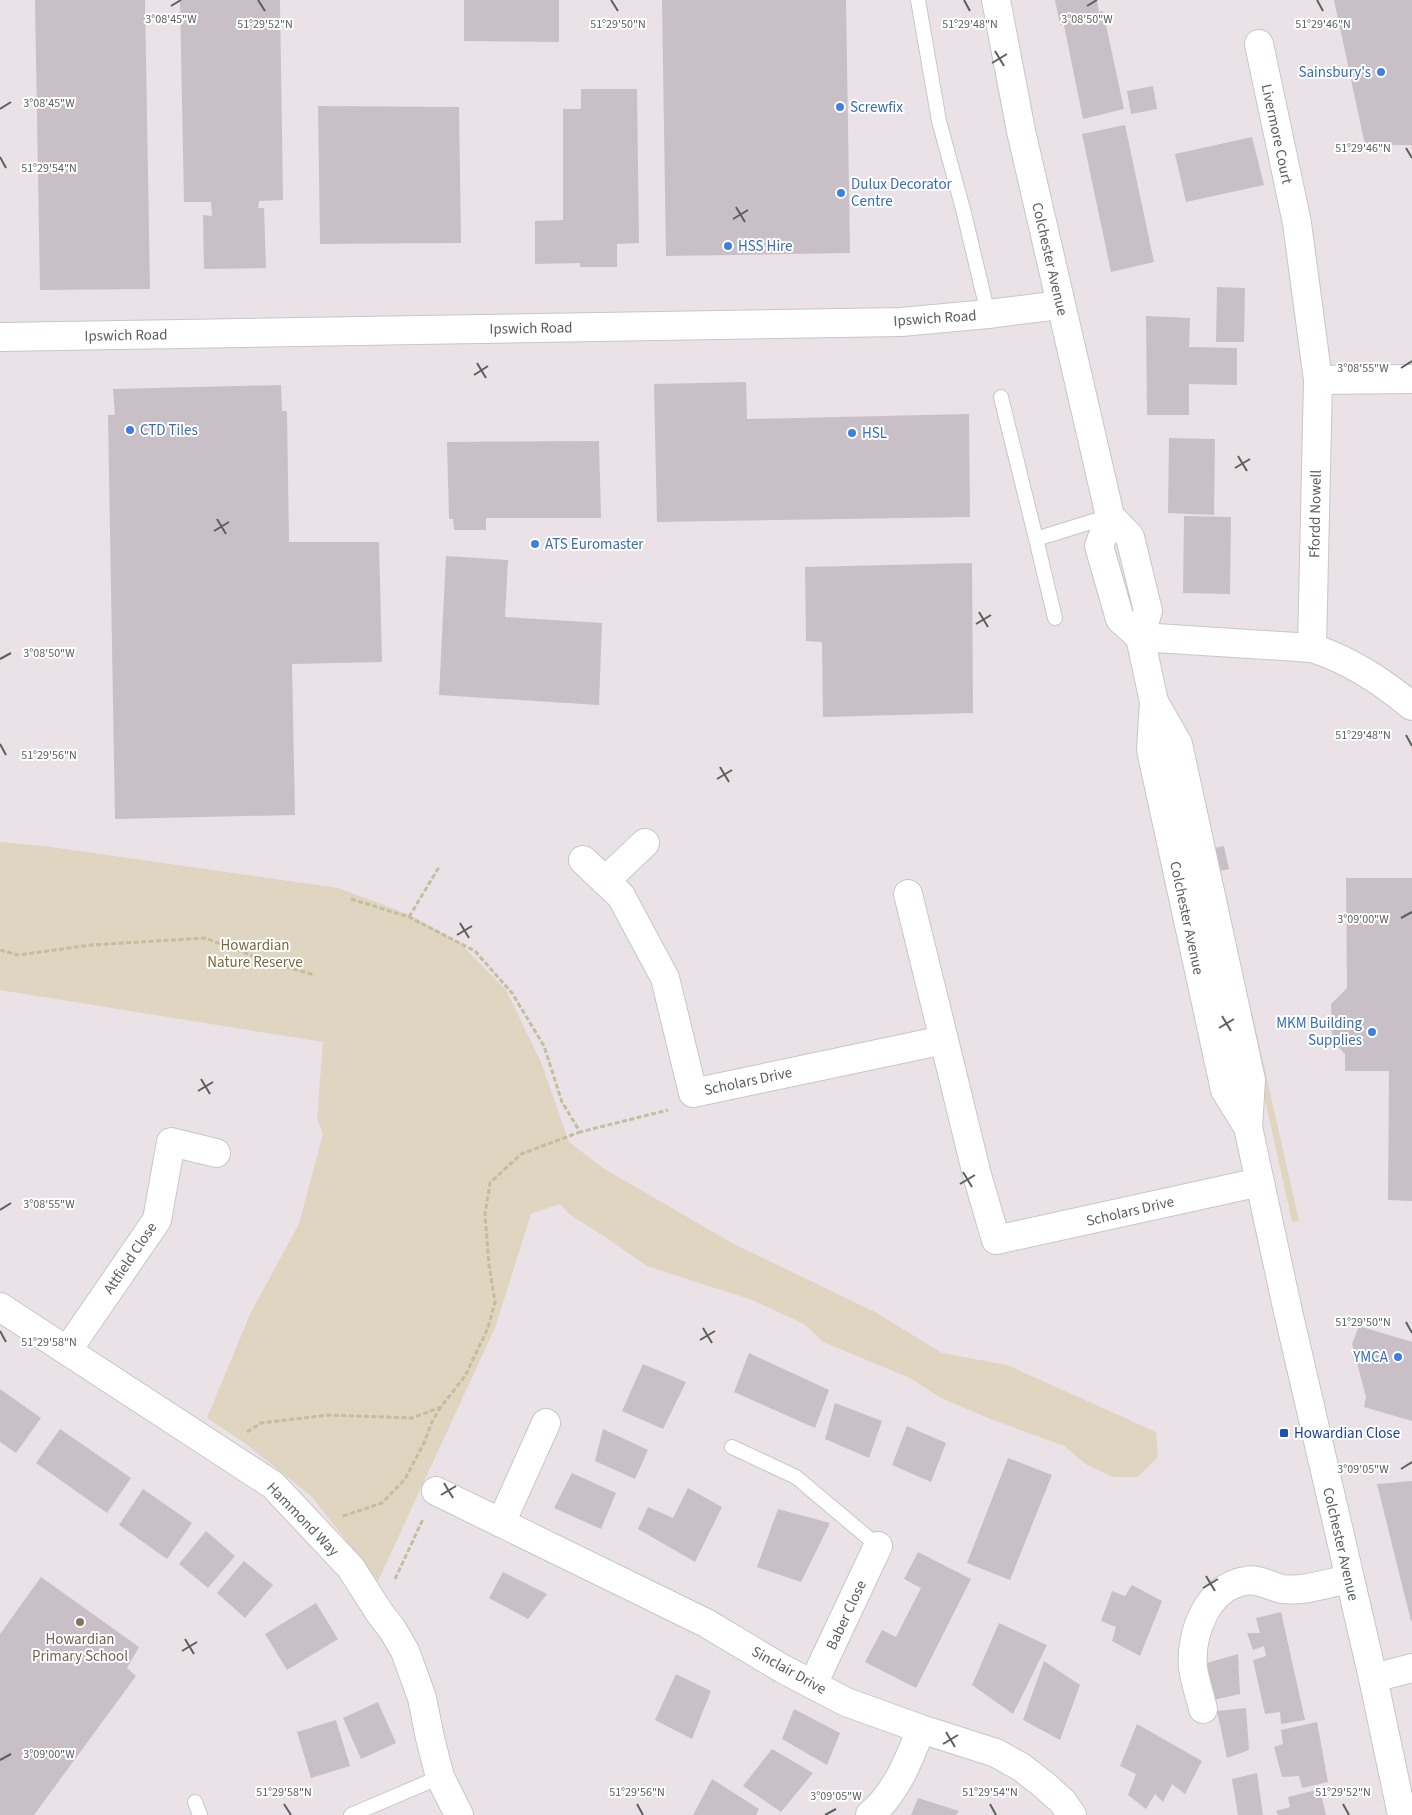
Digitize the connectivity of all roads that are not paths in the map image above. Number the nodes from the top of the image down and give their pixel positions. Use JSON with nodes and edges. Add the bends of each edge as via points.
{"nodes":[{"id":1,"x":918,"y":0,"type":"edge"},
{"id":2,"x":996,"y":0,"type":"edge"},
{"id":3,"x":1259,"y":44,"type":"dead end"},
{"id":4,"x":1297,"y":223,"type":"joint"},
{"id":5,"x":1060,"y":305,"type":"junction"},
{"id":6,"x":988,"y":314,"type":"junction"},
{"id":7,"x":0,"y":337,"type":"edge"},
{"id":8,"x":1412,"y":379,"type":"edge"},
{"id":9,"x":1318,"y":380,"type":"junction"},
{"id":10,"x":1001,"y":397,"type":"dead end"},
{"id":11,"x":1110,"y":516,"type":"junction"},
{"id":12,"x":1036,"y":539,"type":"junction"},
{"id":13,"x":1055,"y":618,"type":"dead end"},
{"id":14,"x":1140,"y":637,"type":"junction"},
{"id":15,"x":1312,"y":648,"type":"junction"},
{"id":16,"x":1412,"y":706,"type":"edge"},
{"id":17,"x":646,"y":843,"type":"dead end"},
{"id":18,"x":583,"y":860,"type":"dead end"},
{"id":19,"x":605,"y":881,"type":"junction"},
{"id":20,"x":908,"y":894,"type":"dead end"},
{"id":21,"x":944,"y":1040,"type":"junction"},
{"id":22,"x":216,"y":1153,"type":"dead end"},
{"id":23,"x":1260,"y":1182,"type":"junction"},
{"id":24,"x":0,"y":1307,"type":"edge"},
{"id":25,"x":67,"y":1351,"type":"junction"},
{"id":26,"x":546,"y":1423,"type":"dead end"},
{"id":27,"x":732,"y":1447,"type":"dead end"},
{"id":28,"x":436,"y":1492,"type":"road end"},
{"id":29,"x":501,"y":1523,"type":"junction"},
{"id":30,"x":878,"y":1546,"type":"joint"},
{"id":31,"x":1349,"y":1579,"type":"junction"},
{"id":32,"x":1412,"y":1668,"type":"edge"},
{"id":33,"x":1373,"y":1678,"type":"junction"},
{"id":34,"x":813,"y":1684,"type":"junction"},
{"id":35,"x":1203,"y":1709,"type":"dead end"},
{"id":36,"x":921,"y":1729,"type":"junction"},
{"id":37,"x":440,"y":1777,"type":"junction"},
{"id":38,"x":351,"y":1815,"type":"edge"},
{"id":39,"x":459,"y":1815,"type":"edge"},
{"id":40,"x":870,"y":1815,"type":"edge"},
{"id":41,"x":1072,"y":1815,"type":"edge"},
{"id":42,"x":1402,"y":1815,"type":"edge"}],
"edges":[{"from":1,"to":6,"type":"lane","via":[[938,121]]},
{"from":2,"to":5,"type":"street","name":"Colchester Avenue"},
{"from":3,"to":4,"type":"street","name":"Livermore Court"},
{"from":4,"to":9,"type":"street","name":"Ffordd Nowell"},
{"from":5,"to":6,"type":"street","name":"Ipswich Road"},
{"from":5,"to":11,"type":"street","name":"Colchester Avenue"},
{"from":6,"to":7,"type":"street","name":"Ipswich Road","via":[[901,322]]},
{"from":8,"to":9,"type":"street"},
{"from":9,"to":15,"type":"street","name":"Ffordd Nowell"},
{"from":10,"to":12,"type":"lane"},
{"from":11,"to":12,"type":"lane"},
{"from":11,"to":14,"type":"street","via":[[1100,546],[1120,619]]},
{"from":12,"to":13,"type":"lane"},
{"from":14,"to":15,"type":"street"},
{"from":14,"to":23,"type":"street","name":"Colchester Avenue","via":[[1154,702],[1178,744],[1251,1080],[1248,1127]]},
{"from":15,"to":16,"type":"street","via":[[1356,666]]},
{"from":17,"to":19,"type":"street"},
{"from":18,"to":19,"type":"street","name":"Scholars Drive"},
{"from":19,"to":21,"type":"street","name":"Scholars Drive","via":[[621,896],[665,978],[693,1093]]},
{"from":20,"to":21,"type":"street","name":"Scholars Drive"},
{"from":21,"to":23,"type":"street","name":"Scholars Drive","via":[[996,1240]]},
{"from":22,"to":25,"type":"street","name":"Attfield Close","via":[[171,1142],[157,1220]]},
{"from":23,"to":31,"type":"street","name":"Colchester Avenue"},
{"from":24,"to":25,"type":"street","name":"Hammond Way"},
{"from":25,"to":37,"type":"street","name":"Hammond Way","via":[[273,1485],[351,1568],[405,1651],[414,1674]]},
{"from":26,"to":29,"type":"street"},
{"from":27,"to":30,"type":"lane","via":[[796,1477]]},
{"from":28,"to":29,"type":"street","name":"Sinclair Drive"},
{"from":29,"to":34,"type":"street","name":"Sinclair Drive","via":[[706,1622]]},
{"from":30,"to":34,"type":"street","name":"Baber Close"},
{"from":31,"to":33,"type":"street","name":"Colchester Avenue"},
{"from":31,"to":35,"type":"street","via":[[1297,1590],[1246,1580],[1231,1585],[1215,1597],[1197,1629],[1193,1646],[1193,1668]]},
{"from":32,"to":33,"type":"street"},
{"from":33,"to":42,"type":"street","name":"Colchester Avenue"},
{"from":34,"to":36,"type":"street","name":"Sinclair Drive","via":[[846,1702]]},
{"from":36,"to":40,"type":"street","via":[[890,1794]]},
{"from":36,"to":41,"type":"street","name":"Sinclair Drive","via":[[996,1753],[1021,1767],[1062,1801]]},
{"from":37,"to":38,"type":"lane"},
{"from":37,"to":39,"type":"street","name":"Hammond Way"}]}
